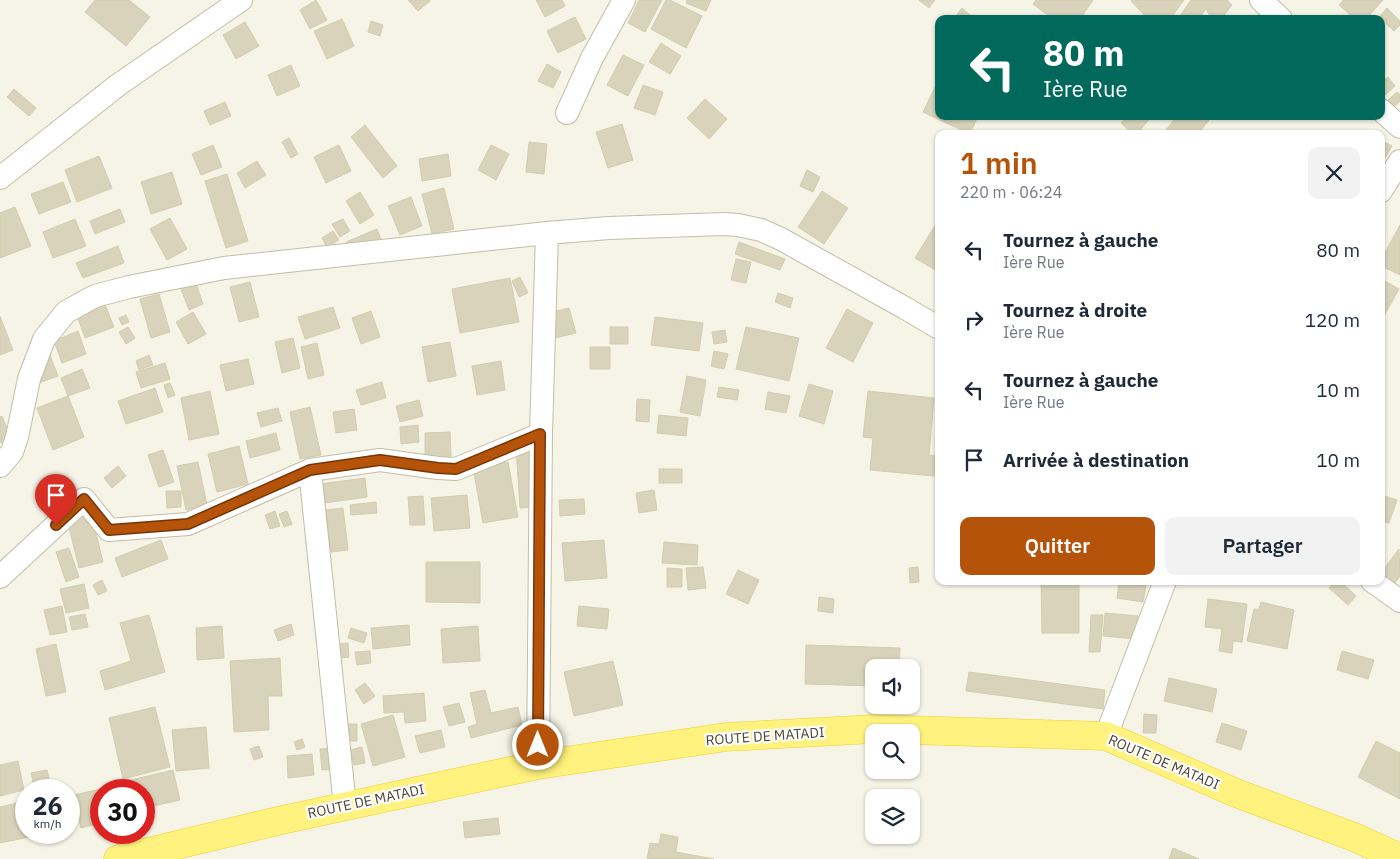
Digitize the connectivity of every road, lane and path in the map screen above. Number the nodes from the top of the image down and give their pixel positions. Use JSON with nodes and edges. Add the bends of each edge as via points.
{"nodes":[{"id":1,"x":241,"y":0,"type":"edge"},
{"id":2,"x":624,"y":0,"type":"edge"},
{"id":3,"x":1261,"y":0,"type":"edge"},
{"id":4,"x":1277,"y":15,"type":"edge"},
{"id":5,"x":567,"y":113,"type":"dead end"},
{"id":6,"x":1385,"y":113,"type":"edge"},
{"id":7,"x":1400,"y":126,"type":"edge"},
{"id":8,"x":1400,"y":160,"type":"edge"},
{"id":9,"x":1,"y":176,"type":"edge"},
{"id":10,"x":1385,"y":184,"type":"edge"},
{"id":11,"x":546,"y":233,"type":"junction"},
{"id":12,"x":935,"y":326,"type":"edge"},
{"id":13,"x":540,"y":434,"type":"junction"},
{"id":14,"x":0,"y":466,"type":"edge"},
{"id":15,"x":310,"y":470,"type":"junction"},
{"id":16,"x":0,"y":577,"type":"edge"},
{"id":17,"x":1163,"y":585,"type":"edge"},
{"id":18,"x":1378,"y":585,"type":"edge"},
{"id":19,"x":1400,"y":601,"type":"edge"},
{"id":20,"x":1106,"y":736,"type":"junction"},
{"id":21,"x":538,"y":765,"type":"junction"},
{"id":22,"x":345,"y":806,"type":"junction"},
{"id":23,"x":1400,"y":858,"type":"edge"},
{"id":24,"x":118,"y":859,"type":"edge"}],
"edges":[{"from":1,"to":9,"type":"street","via":[[118,85]]},
{"from":2,"to":5,"type":"street"},
{"from":3,"to":4,"type":"street"},
{"from":6,"to":7,"type":"street"},
{"from":8,"to":10,"type":"street"},
{"from":11,"to":12,"type":"street","via":[[724,224],[761,230]]},
{"from":11,"to":13,"type":"street"},
{"from":11,"to":14,"type":"street","via":[[224,268],[129,286],[95,296],[66,312],[44,339],[29,379],[12,452]]},
{"from":13,"to":15,"type":"street","via":[[456,469],[380,460]]},
{"from":13,"to":21,"type":"street"},
{"from":15,"to":16,"type":"street","via":[[188,524],[109,530],[84,499]]},
{"from":15,"to":22,"type":"street"},
{"from":17,"to":20,"type":"street"},
{"from":18,"to":19,"type":"street"},
{"from":20,"to":21,"type":"highway","name":"ROUTE DE MATADI","via":[[864,730],[726,737]]},
{"from":20,"to":23,"type":"highway","name":"ROUTE DE MATADI","via":[[1236,793],[1354,837]]},
{"from":21,"to":22,"type":"highway","name":"ROUTE DE MATADI"},
{"from":22,"to":24,"type":"highway","name":"ROUTE DE MATADI"}]}
